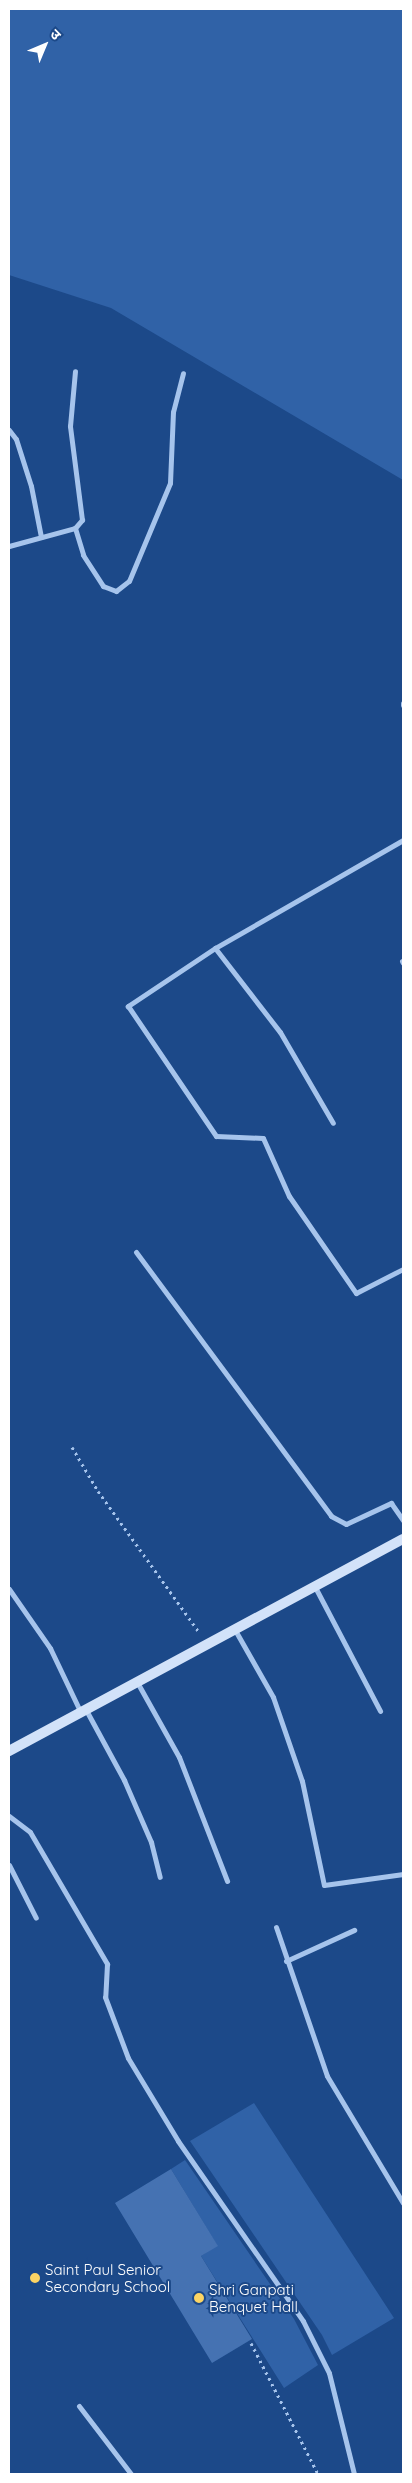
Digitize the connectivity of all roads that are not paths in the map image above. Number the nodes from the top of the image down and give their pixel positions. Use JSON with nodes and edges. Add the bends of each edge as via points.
{"nodes":[{"id":1,"x":75,"y":371,"type":"dead end"},
{"id":2,"x":183,"y":373,"type":"dead end"},
{"id":3,"x":9,"y":430,"type":"edge"},
{"id":4,"x":75,"y":528,"type":"junction"},
{"id":5,"x":41,"y":537,"type":"junction"},
{"id":6,"x":9,"y":546,"type":"edge"},
{"id":7,"x":403,"y":840,"type":"edge"},
{"id":8,"x":215,"y":948,"type":"junction"},
{"id":9,"x":333,"y":1123,"type":"dead end"},
{"id":10,"x":136,"y":1252,"type":"dead end"},
{"id":11,"x":403,"y":1269,"type":"edge"},
{"id":12,"x":403,"y":1520,"type":"edge"},
{"id":13,"x":403,"y":1539,"type":"edge"},
{"id":14,"x":315,"y":1587,"type":"junction"},
{"id":15,"x":9,"y":1589,"type":"edge"},
{"id":16,"x":235,"y":1630,"type":"junction"},
{"id":17,"x":138,"y":1682,"type":"junction"},
{"id":18,"x":83,"y":1711,"type":"junction"},
{"id":19,"x":380,"y":1711,"type":"dead end"},
{"id":20,"x":9,"y":1751,"type":"edge"},
{"id":21,"x":9,"y":1816,"type":"edge"},
{"id":22,"x":9,"y":1865,"type":"edge"},
{"id":23,"x":403,"y":1874,"type":"edge"},
{"id":24,"x":160,"y":1877,"type":"dead end"},
{"id":25,"x":227,"y":1881,"type":"dead end"},
{"id":26,"x":36,"y":1918,"type":"dead end"},
{"id":27,"x":276,"y":1927,"type":"dead end"},
{"id":28,"x":354,"y":1930,"type":"dead end"},
{"id":29,"x":286,"y":1961,"type":"junction"},
{"id":30,"x":403,"y":2203,"type":"edge"},
{"id":31,"x":79,"y":2406,"type":"dead end"},
{"id":32,"x":131,"y":2474,"type":"edge"},
{"id":33,"x":354,"y":2474,"type":"edge"}],
"edges":[{"from":1,"to":4,"type":"street","via":[[70,426],[83,510],[82,520]]},
{"from":2,"to":4,"type":"street","via":[[172,412],[170,483],[129,581],[116,590],[103,586],[84,555]]},
{"from":3,"to":5,"type":"street","via":[[16,439],[31,486]]},
{"from":4,"to":5,"type":"street"},
{"from":5,"to":6,"type":"street"},
{"from":7,"to":8,"type":"street"},
{"from":8,"to":9,"type":"street","via":[[280,1032]]},
{"from":8,"to":11,"type":"street","via":[[128,1006],[216,1136],[263,1138],[289,1196],[356,1293]]},
{"from":10,"to":12,"type":"street","via":[[331,1516],[346,1524],[391,1503]]},
{"from":13,"to":14,"type":"main road"},
{"from":14,"to":16,"type":"main road"},
{"from":14,"to":19,"type":"street"},
{"from":15,"to":18,"type":"street","via":[[50,1648]]},
{"from":16,"to":17,"type":"main road"},
{"from":16,"to":23,"type":"street","via":[[276,1707],[302,1781],[324,1885]]},
{"from":17,"to":18,"type":"main road"},
{"from":17,"to":25,"type":"street","via":[[179,1757]]},
{"from":18,"to":20,"type":"main road"},
{"from":18,"to":24,"type":"street","via":[[124,1780],[152,1842]]},
{"from":21,"to":33,"type":"street","via":[[30,1832],[107,1964],[105,1997],[128,2058],[178,2141],[303,2321],[329,2373]]},
{"from":22,"to":26,"type":"street"},
{"from":27,"to":29,"type":"street"},
{"from":28,"to":29,"type":"street"},
{"from":29,"to":30,"type":"street","via":[[328,2076]]},
{"from":31,"to":32,"type":"street"}]}
